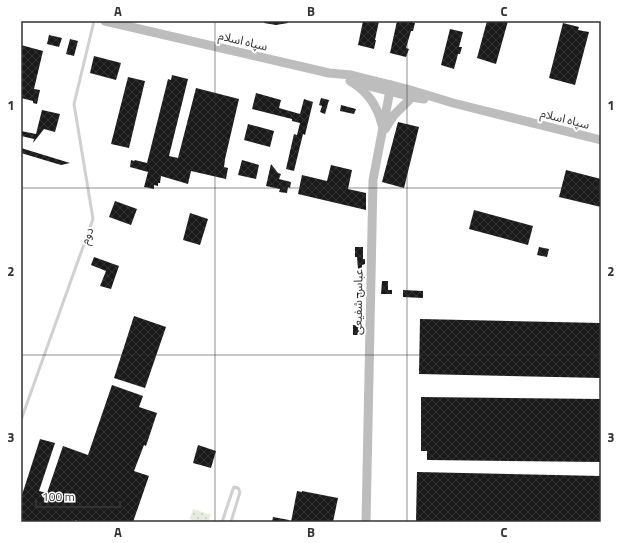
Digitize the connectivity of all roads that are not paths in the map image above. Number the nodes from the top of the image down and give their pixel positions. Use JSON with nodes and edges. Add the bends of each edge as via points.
{"nodes":[{"id":1,"x":94,"y":21,"type":"edge"},
{"id":2,"x":105,"y":21,"type":"edge"},
{"id":3,"x":329,"y":73,"type":"junction"},
{"id":4,"x":350,"y":81,"type":"junction"},
{"id":5,"x":393,"y":89,"type":"junction"},
{"id":6,"x":412,"y":97,"type":"junction"},
{"id":7,"x":453,"y":103,"type":"junction"},
{"id":8,"x":384,"y":129,"type":"junction"},
{"id":9,"x":601,"y":140,"type":"edge"},
{"id":10,"x":21,"y":420,"type":"edge"},
{"id":11,"x":222,"y":522,"type":"edge"},
{"id":12,"x":231,"y":522,"type":"edge"},
{"id":13,"x":366,"y":522,"type":"edge"},
{"id":14,"x":371,"y":522,"type":"edge"}],
"edges":[{"from":1,"to":10,"type":"lane","name":"دوم","via":[[74,104],[93,219]]},
{"from":2,"to":3,"type":"main road","name":"سپاه اسلام"},
{"from":3,"to":4,"type":"main road","name":"سپاه اسلام"},
{"from":3,"to":5,"type":"main road","name":"سپاه اسلام","via":[[351,75]]},
{"from":4,"to":5,"type":"main road","name":"سپاه اسلام"},
{"from":4,"to":8,"type":"main road","via":[[372,100]]},
{"from":5,"to":6,"type":"main road","name":"سپاه اسلام"},
{"from":5,"to":7,"type":"main road","name":"سپاه اسلام","via":[[414,91]]},
{"from":5,"to":8,"type":"main road","name":"عباس شفیعی"},
{"from":6,"to":7,"type":"main road","name":"سپاه اسلام"},
{"from":6,"to":8,"type":"main road"},
{"from":7,"to":9,"type":"main road","name":"سپاه اسلام"},
{"from":8,"to":13,"type":"main road","name":"عباس شفیعی","via":[[373,180]]},
{"from":8,"to":14,"type":"main road","name":"عباس شفیعی","via":[[376,180]]},
{"from":11,"to":12,"type":"lane","via":[[234,487],[240,492]]}]}
